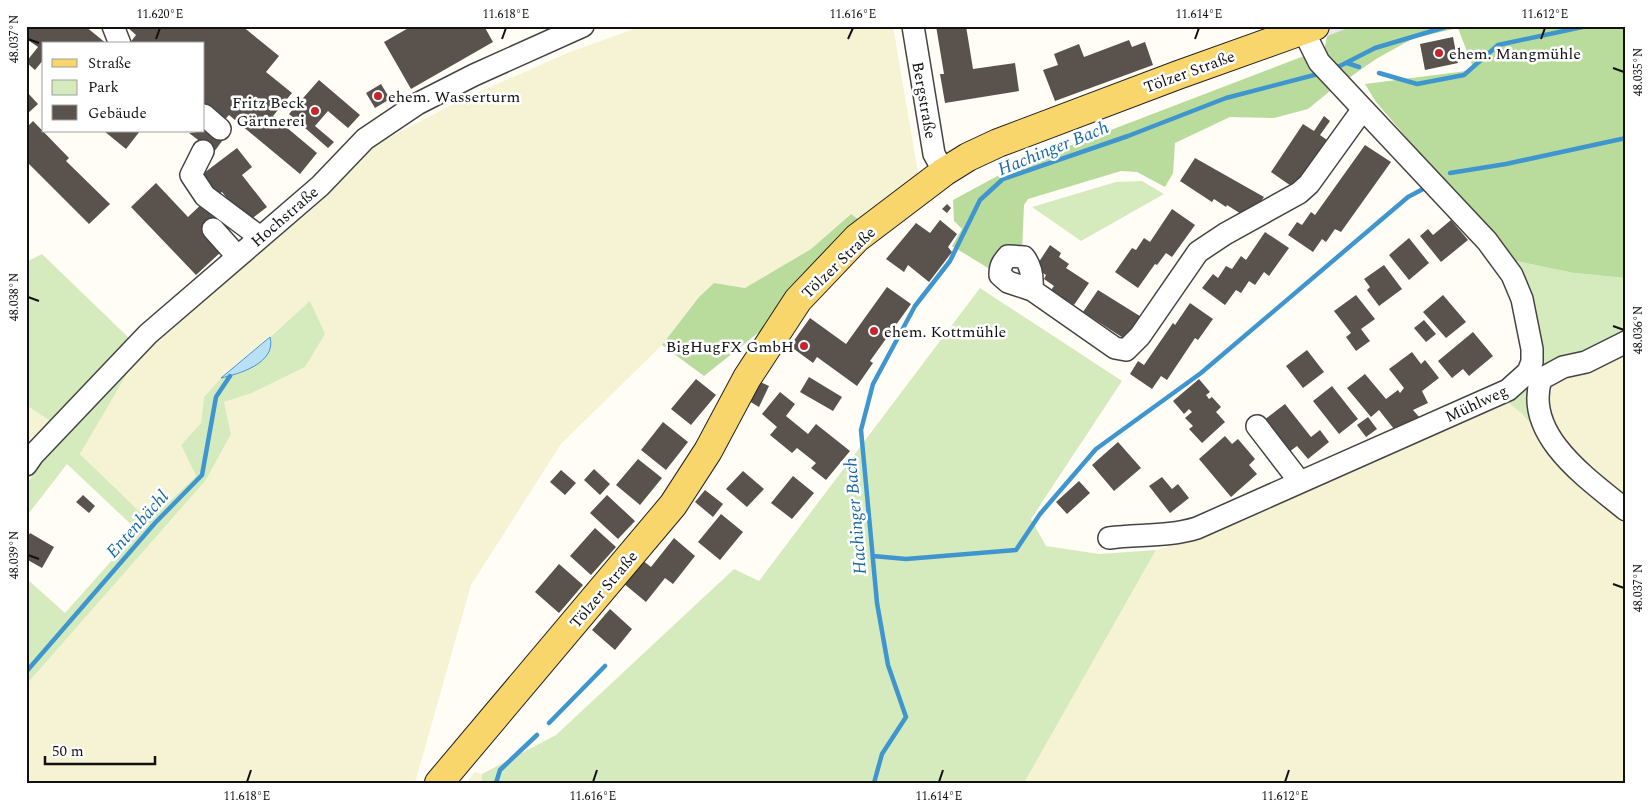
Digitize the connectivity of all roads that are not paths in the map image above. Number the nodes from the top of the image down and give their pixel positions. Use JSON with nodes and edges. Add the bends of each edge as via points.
{"nodes":[{"id":1,"x":113,"y":26,"type":"edge"},
{"id":2,"x":583,"y":26,"type":"edge"},
{"id":3,"x":913,"y":26,"type":"edge"},
{"id":4,"x":1309,"y":28,"type":"edge"},
{"id":5,"x":119,"y":42,"type":"edge"},
{"id":6,"x":1363,"y":109,"type":"junction"},
{"id":7,"x":205,"y":117,"type":"edge"},
{"id":8,"x":220,"y":129,"type":"dead end"},
{"id":9,"x":203,"y":150,"type":"dead end"},
{"id":10,"x":944,"y":172,"type":"junction"},
{"id":11,"x":213,"y":229,"type":"dead end"},
{"id":12,"x":260,"y":237,"type":"junction"},
{"id":13,"x":238,"y":256,"type":"junction"},
{"id":14,"x":1032,"y":290,"type":"dead end"},
{"id":15,"x":1626,"y":342,"type":"edge"},
{"id":16,"x":1535,"y":376,"type":"junction"},
{"id":17,"x":1257,"y":426,"type":"dead end"},
{"id":18,"x":26,"y":465,"type":"edge"},
{"id":19,"x":1300,"y":482,"type":"junction"},
{"id":20,"x":1626,"y":510,"type":"edge"},
{"id":21,"x":1109,"y":538,"type":"dead end"},
{"id":22,"x":439,"y":783,"type":"edge"}],
"edges":[{"from":1,"to":5,"type":"street"},
{"from":2,"to":12,"type":"street","name":"Hochstraße","via":[[416,104],[366,139],[320,186]]},
{"from":3,"to":10,"type":"street","name":"Bergstraße","via":[[934,154]]},
{"from":4,"to":6,"type":"street","via":[[1319,62]]},
{"from":4,"to":10,"type":"main road","name":"Tölzer Straße","via":[[998,143]]},
{"from":6,"to":14,"type":"street","via":[[1310,184],[1299,194],[1198,252],[1140,336],[1126,350],[1115,348]]},
{"from":6,"to":16,"type":"street","via":[[1487,241],[1512,275],[1522,298]]},
{"from":7,"to":8,"type":"street"},
{"from":9,"to":12,"type":"street","via":[[191,175],[204,196]]},
{"from":10,"to":22,"type":"main road","name":"Tölzer Straße","via":[[857,238],[798,300],[747,378],[684,490]]},
{"from":11,"to":13,"type":"street"},
{"from":12,"to":13,"type":"street","name":"Hochstraße"},
{"from":13,"to":18,"type":"street","name":"Hochstraße","via":[[148,334]]},
{"from":15,"to":16,"type":"street","name":"Mühlweg","via":[[1586,362]]},
{"from":16,"to":19,"type":"street","name":"Mühlweg"},
{"from":16,"to":20,"type":"street","via":[[1537,402],[1545,428],[1574,466]]},
{"from":17,"to":19,"type":"street"},
{"from":19,"to":21,"type":"street","name":"Mühlweg","via":[[1176,535]]}]}
